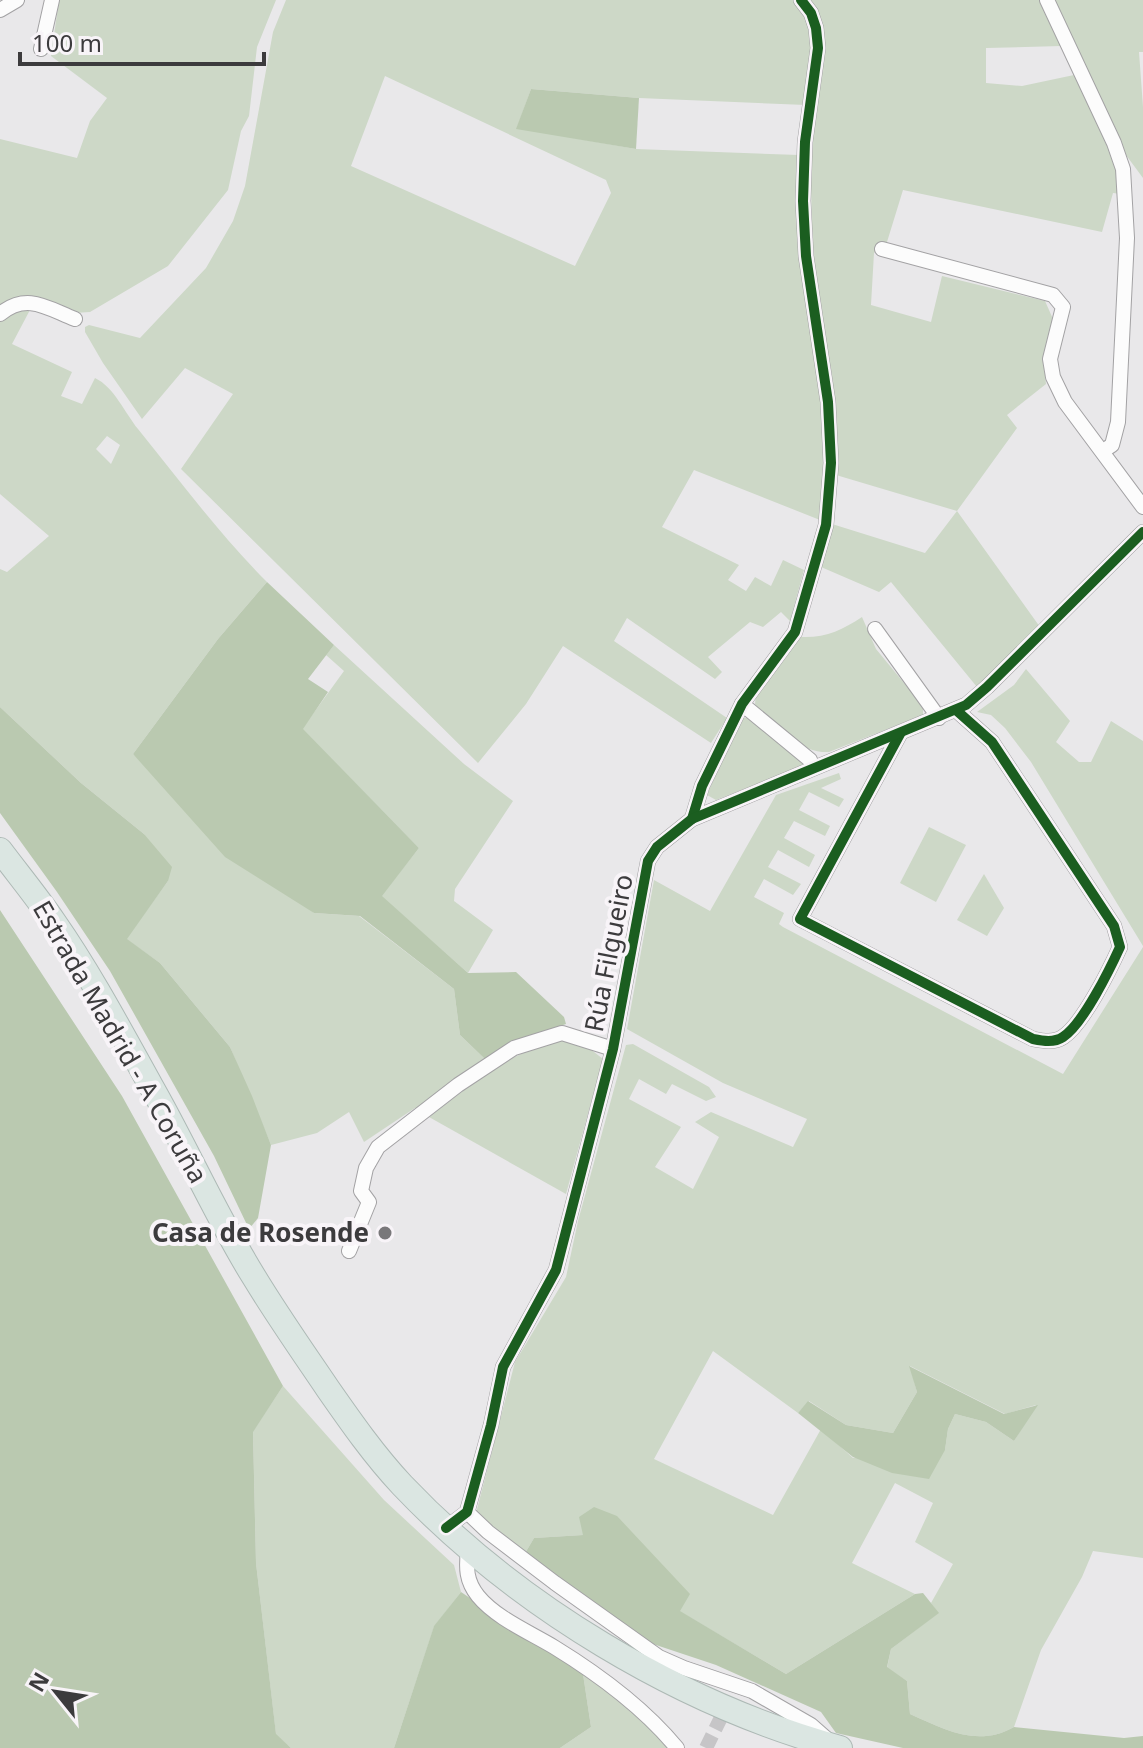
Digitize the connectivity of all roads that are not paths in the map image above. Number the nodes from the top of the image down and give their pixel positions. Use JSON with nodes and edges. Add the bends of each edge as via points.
{"nodes":[{"id":1,"x":17,"y":0,"type":"edge"},
{"id":2,"x":52,"y":0,"type":"edge"},
{"id":3,"x":801,"y":0,"type":"edge"},
{"id":4,"x":1047,"y":0,"type":"edge"},
{"id":5,"x":0,"y":10,"type":"edge"},
{"id":6,"x":41,"y":49,"type":"dead end"},
{"id":7,"x":882,"y":249,"type":"dead end"},
{"id":8,"x":0,"y":314,"type":"edge"},
{"id":9,"x":75,"y":319,"type":"dead end"},
{"id":10,"x":1103,"y":451,"type":"junction"},
{"id":11,"x":1143,"y":507,"type":"edge"},
{"id":12,"x":1143,"y":532,"type":"edge"},
{"id":13,"x":875,"y":629,"type":"dead end"},
{"id":14,"x":742,"y":704,"type":"junction"},
{"id":15,"x":956,"y":710,"type":"junction"},
{"id":16,"x":939,"y":718,"type":"junction"},
{"id":17,"x":900,"y":734,"type":"junction"},
{"id":18,"x":813,"y":768,"type":"junction"},
{"id":19,"x":692,"y":819,"type":"junction"},
{"id":20,"x":0,"y":850,"type":"edge"},
{"id":21,"x":613,"y":1049,"type":"junction"},
{"id":22,"x":349,"y":1251,"type":"dead end"},
{"id":23,"x":467,"y":1512,"type":"junction"},
{"id":24,"x":446,"y":1528,"type":"junction"},
{"id":25,"x":468,"y":1550,"type":"junction"},
{"id":26,"x":837,"y":1747,"type":"edge"},
{"id":27,"x":677,"y":1748,"type":"edge"}],
"edges":[{"from":1,"to":5,"type":"street"},
{"from":2,"to":6,"type":"street"},
{"from":3,"to":14,"type":"street","via":[[811,13],[818,48],[803,201],[828,402],[826,525],[795,632]]},
{"from":4,"to":10,"type":"street","via":[[1123,169],[1127,238],[1118,422],[1112,445]]},
{"from":7,"to":10,"type":"street","via":[[1053,295],[1063,307],[1050,359],[1053,377],[1065,402]]},
{"from":8,"to":9,"type":"street","via":[[11,305],[32,301]]},
{"from":10,"to":11,"type":"street"},
{"from":12,"to":15,"type":"street","name":"Rúa Filgueiro","via":[[987,687]]},
{"from":13,"to":16,"type":"street"},
{"from":14,"to":18,"type":"street"},
{"from":14,"to":19,"type":"street"},
{"from":15,"to":16,"type":"street","name":"Rúa Filgueiro"},
{"from":15,"to":17,"type":"street","via":[[992,742],[1114,926],[1120,947],[1076,1024],[1062,1038],[1033,1039],[800,919]]},
{"from":16,"to":17,"type":"street","name":"Rúa Filgueiro"},
{"from":17,"to":18,"type":"street","name":"Rúa Filgueiro"},
{"from":18,"to":19,"type":"street","name":"Rúa Filgueiro"},
{"from":19,"to":21,"type":"street","name":"Rúa Filgueiro","via":[[648,861]]},
{"from":20,"to":24,"type":"highway","name":"Estrada Madrid - A Coruña","via":[[63,936],[285,1325],[355,1428]]},
{"from":21,"to":22,"type":"street","via":[[562,1033],[546,1036],[514,1048],[458,1085],[378,1147],[361,1191],[369,1202]]},
{"from":21,"to":23,"type":"street","name":"Rúa Filgueiro","via":[[556,1270],[503,1367]]},
{"from":23,"to":24,"type":"street"},
{"from":23,"to":26,"type":"street","via":[[659,1657],[752,1691],[811,1725]]},
{"from":24,"to":25,"type":"highway","name":"Estrada Madrid - A Coruña"},
{"from":25,"to":26,"type":"highway","name":"Estrada Madrid - A Coruña","via":[[567,1620],[672,1683],[766,1724]]},
{"from":25,"to":27,"type":"street","via":[[465,1571],[481,1599],[590,1670],[663,1730]]}]}
